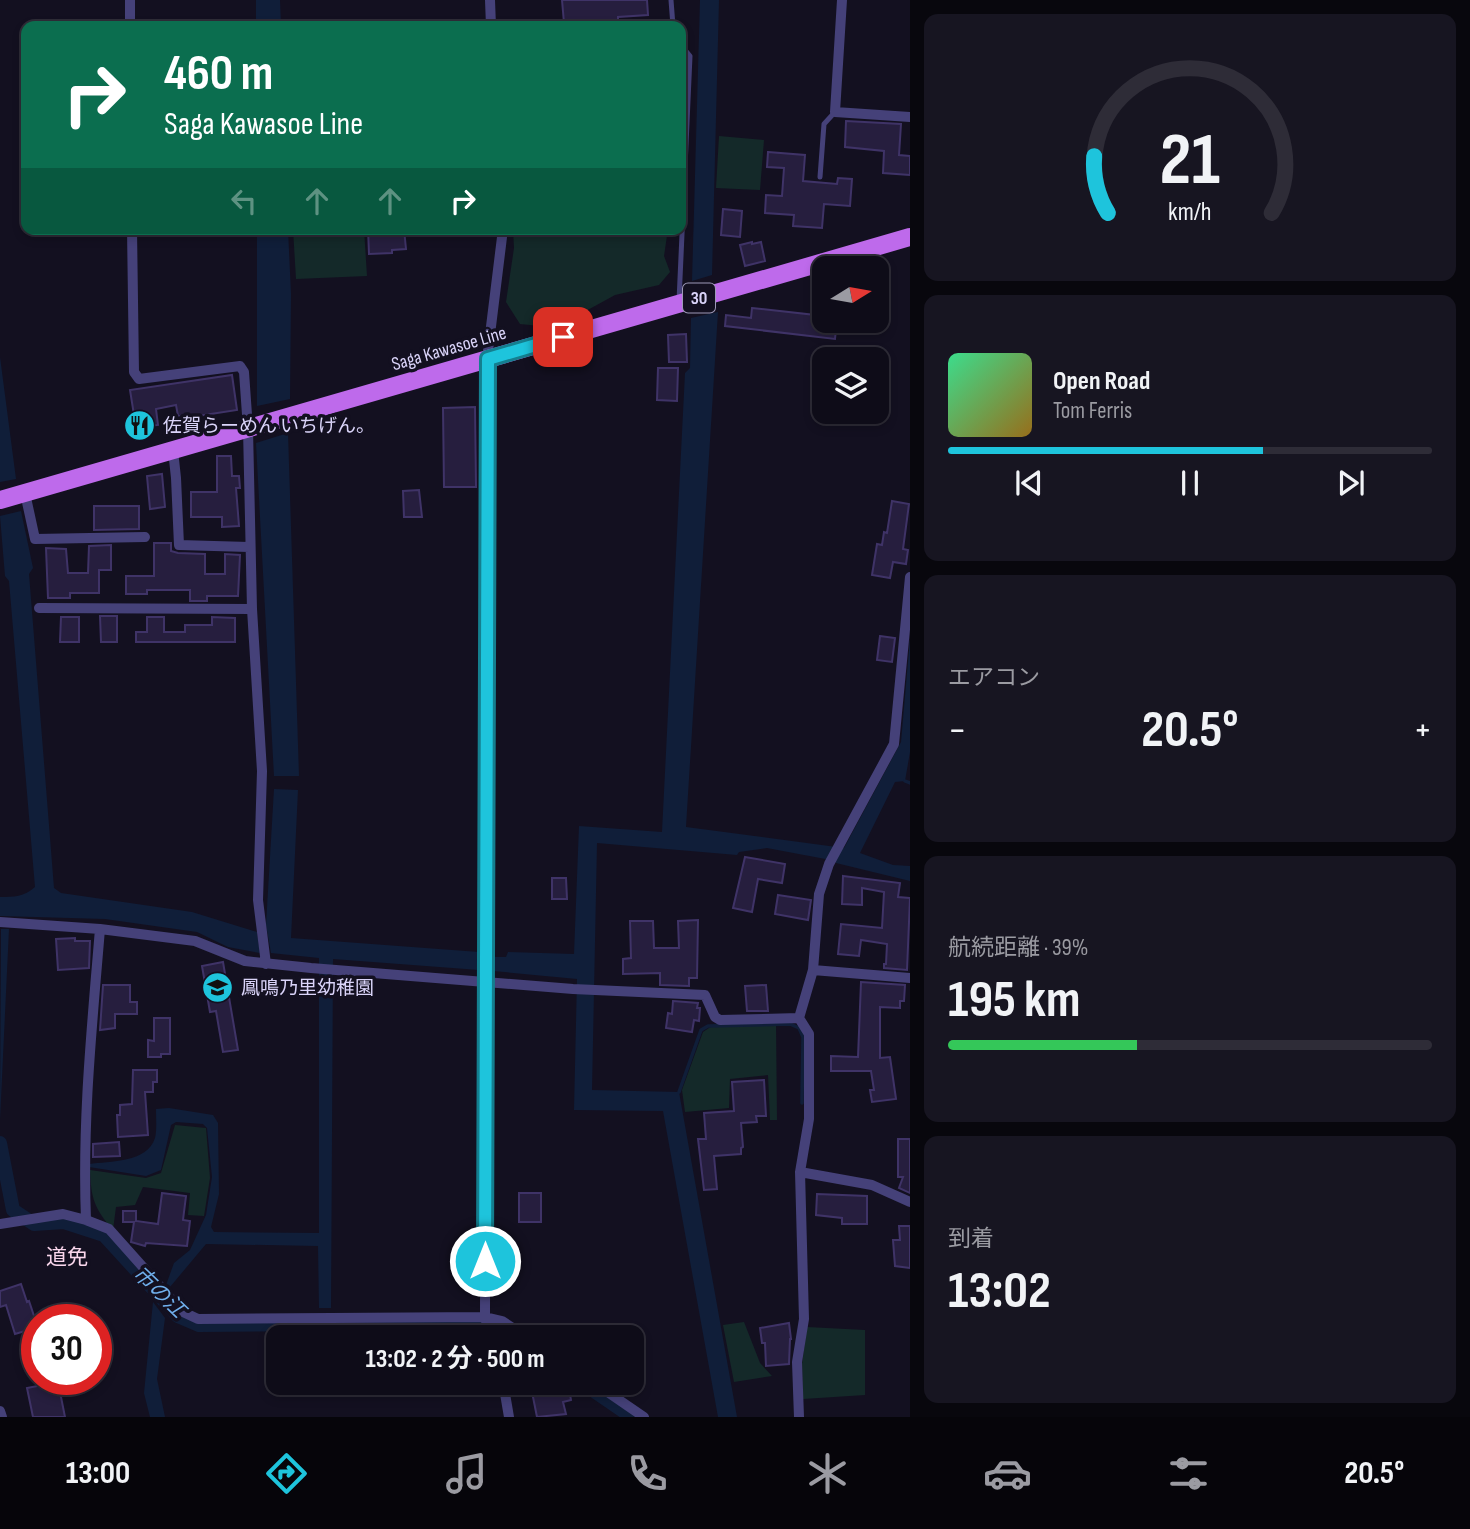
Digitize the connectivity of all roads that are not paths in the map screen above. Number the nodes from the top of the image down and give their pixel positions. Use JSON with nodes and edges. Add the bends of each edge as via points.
{"nodes":[{"id":1,"x":130,"y":0,"type":"edge"},
{"id":2,"x":490,"y":0,"type":"edge"},
{"id":3,"x":671,"y":0,"type":"edge"},
{"id":4,"x":842,"y":0,"type":"edge"},
{"id":5,"x":130,"y":21,"type":"edge"},
{"id":6,"x":491,"y":21,"type":"edge"},
{"id":7,"x":673,"y":21,"type":"edge"},
{"id":8,"x":686,"y":51,"type":"edge"},
{"id":9,"x":835,"y":111,"type":"junction"},
{"id":10,"x":910,"y":117,"type":"edge"},
{"id":11,"x":686,"y":146,"type":"edge"},
{"id":12,"x":820,"y":177,"type":"dead end"},
{"id":13,"x":132,"y":235,"type":"edge"},
{"id":14,"x":504,"y":235,"type":"edge"},
{"id":15,"x":682,"y":235,"type":"edge"},
{"id":16,"x":910,"y":237,"type":"edge"},
{"id":17,"x":679,"y":304,"type":"junction"},
{"id":18,"x":488,"y":359,"type":"junction"},
{"id":19,"x":248,"y":429,"type":"junction"},
{"id":20,"x":173,"y":450,"type":"junction"},
{"id":21,"x":25,"y":493,"type":"junction"},
{"id":22,"x":0,"y":500,"type":"edge"},
{"id":23,"x":145,"y":537,"type":"dead end"},
{"id":24,"x":249,"y":547,"type":"junction"},
{"id":25,"x":910,"y":578,"type":"edge"},
{"id":26,"x":908,"y":603,"type":"edge"},
{"id":27,"x":39,"y":608,"type":"dead end"},
{"id":28,"x":252,"y":610,"type":"junction"},
{"id":29,"x":0,"y":922,"type":"edge"},
{"id":30,"x":100,"y":929,"type":"junction"},
{"id":31,"x":266,"y":964,"type":"junction"},
{"id":32,"x":813,"y":970,"type":"junction"},
{"id":33,"x":910,"y":978,"type":"edge"},
{"id":34,"x":485,"y":981,"type":"junction"},
{"id":35,"x":799,"y":1018,"type":"junction"},
{"id":36,"x":800,"y":1172,"type":"junction"},
{"id":37,"x":910,"y":1202,"type":"edge"},
{"id":38,"x":86,"y":1220,"type":"junction"},
{"id":39,"x":0,"y":1224,"type":"edge"},
{"id":40,"x":415,"y":1325,"type":"edge"},
{"id":41,"x":487,"y":1325,"type":"edge"},
{"id":42,"x":492,"y":1325,"type":"edge"},
{"id":43,"x":508,"y":1325,"type":"edge"},
{"id":44,"x":505,"y":1395,"type":"edge"},
{"id":45,"x":612,"y":1395,"type":"edge"},
{"id":46,"x":0,"y":1411,"type":"edge"},
{"id":47,"x":2,"y":1417,"type":"edge"},
{"id":48,"x":509,"y":1417,"type":"edge"},
{"id":49,"x":644,"y":1417,"type":"edge"},
{"id":50,"x":799,"y":1417,"type":"edge"}],
"edges":[{"from":1,"to":5,"type":"street"},
{"from":2,"to":6,"type":"street"},
{"from":3,"to":7,"type":"lane"},
{"from":4,"to":9,"type":"street"},
{"from":8,"to":11,"type":"lane","via":[[690,56]]},
{"from":9,"to":10,"type":"street"},
{"from":9,"to":12,"type":"lane","via":[[824,124]]},
{"from":13,"to":19,"type":"street","via":[[134,372],[139,379],[240,366]]},
{"from":14,"to":18,"type":"street"},
{"from":15,"to":17,"type":"lane"},
{"from":16,"to":17,"type":"main road","name":"Saga Kawasoe Line","number":"30"},
{"from":17,"to":18,"type":"main road","name":"Saga Kawasoe Line","number":"30"},
{"from":18,"to":19,"type":"main road","name":"Saga Kawasoe Line","number":"30"},
{"from":18,"to":34,"type":"street"},
{"from":19,"to":20,"type":"main road","name":"Saga Kawasoe Line","number":"30"},
{"from":19,"to":24,"type":"street"},
{"from":20,"to":21,"type":"main road","name":"Saga Kawasoe Line","number":"30"},
{"from":20,"to":24,"type":"street","via":[[179,545]]},
{"from":21,"to":22,"type":"main road","name":"Saga Kawasoe Line","number":"30"},
{"from":21,"to":23,"type":"street","via":[[35,539]]},
{"from":24,"to":28,"type":"street"},
{"from":25,"to":26,"type":"street"},
{"from":26,"to":32,"type":"street","via":[[894,744],[829,864],[819,894]]},
{"from":27,"to":28,"type":"street"},
{"from":28,"to":31,"type":"street","via":[[262,771],[258,900]]},
{"from":29,"to":30,"type":"street"},
{"from":30,"to":31,"type":"street","via":[[195,941],[245,961]]},
{"from":30,"to":38,"type":"street","via":[[83,1162]]},
{"from":31,"to":34,"type":"street"},
{"from":32,"to":33,"type":"street"},
{"from":32,"to":35,"type":"street"},
{"from":34,"to":35,"type":"street","via":[[705,995],[720,1020]]},
{"from":34,"to":41,"type":"street"},
{"from":35,"to":36,"type":"street","via":[[809,1034],[810,1119]]},
{"from":36,"to":37,"type":"street","via":[[872,1185]]},
{"from":36,"to":50,"type":"street","via":[[804,1319],[797,1362]]},
{"from":38,"to":39,"type":"street","via":[[63,1214]]},
{"from":38,"to":40,"type":"street","via":[[109,1229],[183,1312],[198,1319]]},
{"from":42,"to":43,"type":"street","via":[[502,1321]]},
{"from":44,"to":48,"type":"street"},
{"from":45,"to":49,"type":"street"},
{"from":46,"to":47,"type":"street"}]}
